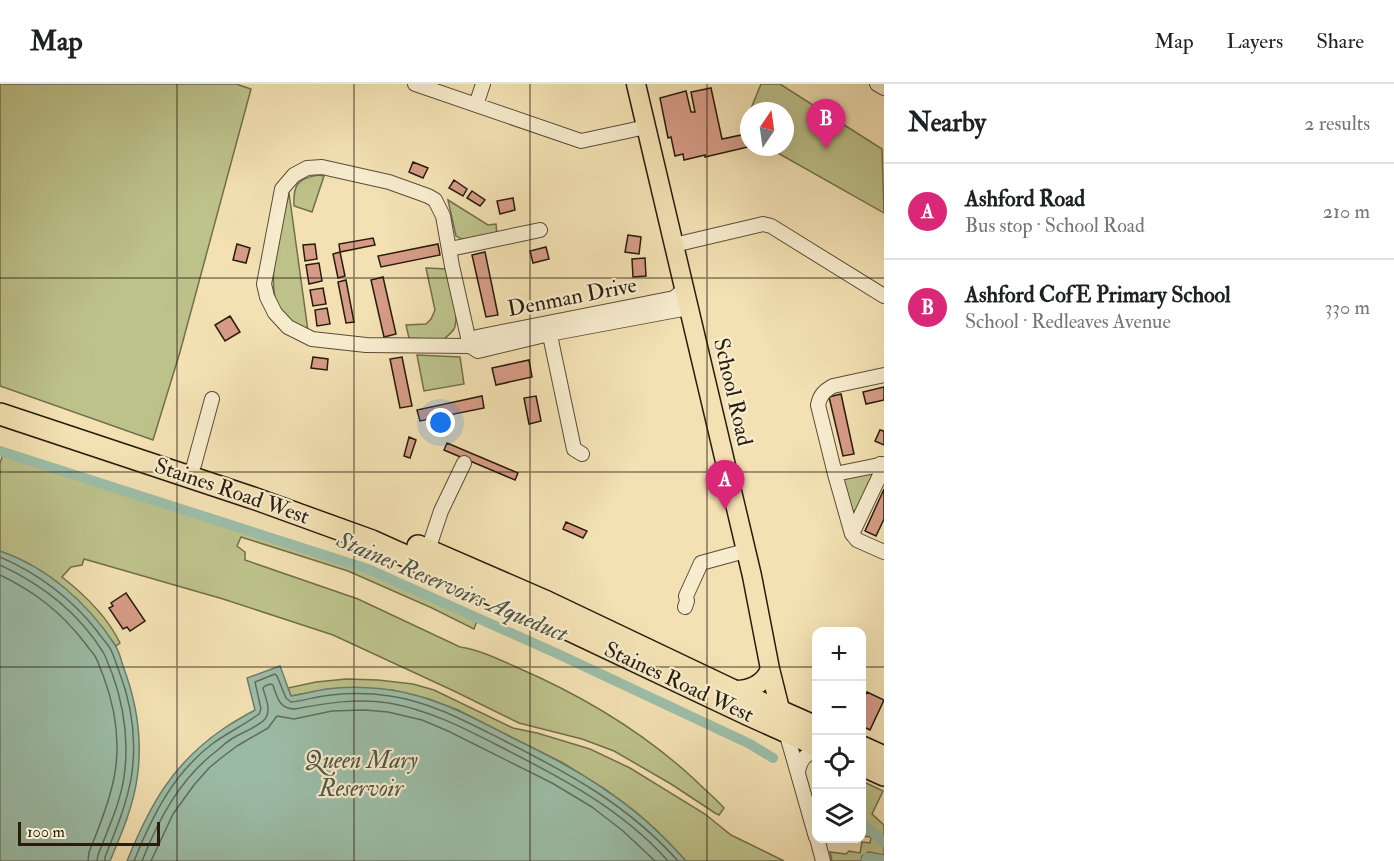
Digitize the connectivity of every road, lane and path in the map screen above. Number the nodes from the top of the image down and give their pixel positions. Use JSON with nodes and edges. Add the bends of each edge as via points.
{"nodes":[{"id":1,"x":415,"y":84,"type":"edge"},
{"id":2,"x":483,"y":84,"type":"edge"},
{"id":3,"x":636,"y":84,"type":"edge"},
{"id":4,"x":878,"y":84,"type":"edge"},
{"id":5,"x":884,"y":88,"type":"edge"},
{"id":6,"x":476,"y":105,"type":"junction"},
{"id":7,"x":646,"y":127,"type":"junction"},
{"id":8,"x":540,"y":230,"type":"dead end"},
{"id":9,"x":674,"y":245,"type":"junction"},
{"id":10,"x":450,"y":249,"type":"junction"},
{"id":11,"x":684,"y":290,"type":"junction"},
{"id":12,"x":884,"y":296,"type":"edge"},
{"id":13,"x":688,"y":308,"type":"junction"},
{"id":14,"x":548,"y":329,"type":"junction"},
{"id":15,"x":470,"y":346,"type":"junction"},
{"id":16,"x":884,"y":375,"type":"edge"},
{"id":17,"x":212,"y":399,"type":"dead end"},
{"id":18,"x":0,"y":401,"type":"edge"},
{"id":19,"x":0,"y":414,"type":"edge"},
{"id":20,"x":582,"y":454,"type":"dead end"},
{"id":21,"x":464,"y":463,"type":"dead end"},
{"id":22,"x":882,"y":464,"type":"edge"},
{"id":23,"x":194,"y":465,"type":"junction"},
{"id":24,"x":835,"y":474,"type":"junction"},
{"id":25,"x":852,"y":534,"type":"junction"},
{"id":26,"x":428,"y":550,"type":"junction"},
{"id":27,"x":746,"y":551,"type":"junction"},
{"id":28,"x":884,"y":552,"type":"edge"},
{"id":29,"x":685,"y":606,"type":"dead end"},
{"id":30,"x":770,"y":669,"type":"junction"},
{"id":31,"x":732,"y":690,"type":"junction"},
{"id":32,"x":780,"y":710,"type":"junction"},
{"id":33,"x":812,"y":725,"type":"edge"},
{"id":34,"x":786,"y":732,"type":"junction"},
{"id":35,"x":812,"y":743,"type":"edge"},
{"id":36,"x":866,"y":749,"type":"edge"},
{"id":37,"x":812,"y":752,"type":"edge"},
{"id":38,"x":884,"y":757,"type":"edge"},
{"id":39,"x":866,"y":767,"type":"edge"},
{"id":40,"x":798,"y":772,"type":"junction"},
{"id":41,"x":884,"y":775,"type":"edge"},
{"id":42,"x":812,"y":821,"type":"edge"},
{"id":43,"x":818,"y":843,"type":"edge"},
{"id":44,"x":823,"y":861,"type":"edge"}],
"edges":[{"from":1,"to":6,"type":"street"},
{"from":2,"to":6,"type":"street"},
{"from":3,"to":7,"type":"main road","name":"School Road"},
{"from":4,"to":5,"type":"street"},
{"from":6,"to":7,"type":"street","via":[[581,141]]},
{"from":7,"to":9,"type":"main road","name":"School Road"},
{"from":8,"to":10,"type":"street"},
{"from":9,"to":11,"type":"main road","name":"School Road"},
{"from":9,"to":12,"type":"street","via":[[762,224],[771,226]]},
{"from":10,"to":15,"type":"street","name":"Denman Drive"},
{"from":10,"to":15,"type":"street","name":"Denman Drive","via":[[443,216],[435,200],[428,196],[389,182],[322,167],[307,168],[282,189],[264,284],[275,313],[288,327],[312,339],[366,345]]},
{"from":11,"to":13,"type":"main road","name":"School Road"},
{"from":11,"to":14,"type":"street","name":"Denman Drive","via":[[674,298]]},
{"from":13,"to":14,"type":"street","name":"Denman Drive"},
{"from":13,"to":27,"type":"main road","name":"School Road"},
{"from":14,"to":15,"type":"street","name":"Denman Drive","via":[[478,351]]},
{"from":14,"to":20,"type":"street","via":[[574,449]]},
{"from":16,"to":24,"type":"street","via":[[833,386],[819,398]]},
{"from":17,"to":23,"type":"street"},
{"from":18,"to":23,"type":"highway","name":"Staines Road West"},
{"from":19,"to":34,"type":"highway","name":"Staines Road West","via":[[372,541]]},
{"from":21,"to":26,"type":"street"},
{"from":22,"to":24,"type":"street"},
{"from":22,"to":25,"type":"street"},
{"from":23,"to":26,"type":"highway","name":"Staines Road West"},
{"from":24,"to":25,"type":"street"},
{"from":25,"to":28,"type":"street"},
{"from":26,"to":31,"type":"highway","name":"Staines Road West"},
{"from":27,"to":29,"type":"street","via":[[701,563]]},
{"from":27,"to":30,"type":"main road","name":"School Road"},
{"from":30,"to":31,"type":"main road","via":[[752,688]]},
{"from":30,"to":32,"type":"main road","name":"School Road"},
{"from":31,"to":32,"type":"highway","name":"Staines Road West"},
{"from":32,"to":33,"type":"highway","name":"Staines Road West"},
{"from":32,"to":34,"type":"main road","name":"School Road"},
{"from":34,"to":35,"type":"highway","name":"Staines Road West"},
{"from":34,"to":40,"type":"street"},
{"from":36,"to":38,"type":"highway"},
{"from":37,"to":40,"type":"street","via":[[804,756]]},
{"from":39,"to":41,"type":"highway"},
{"from":40,"to":42,"type":"street"},
{"from":43,"to":44,"type":"street"}]}
